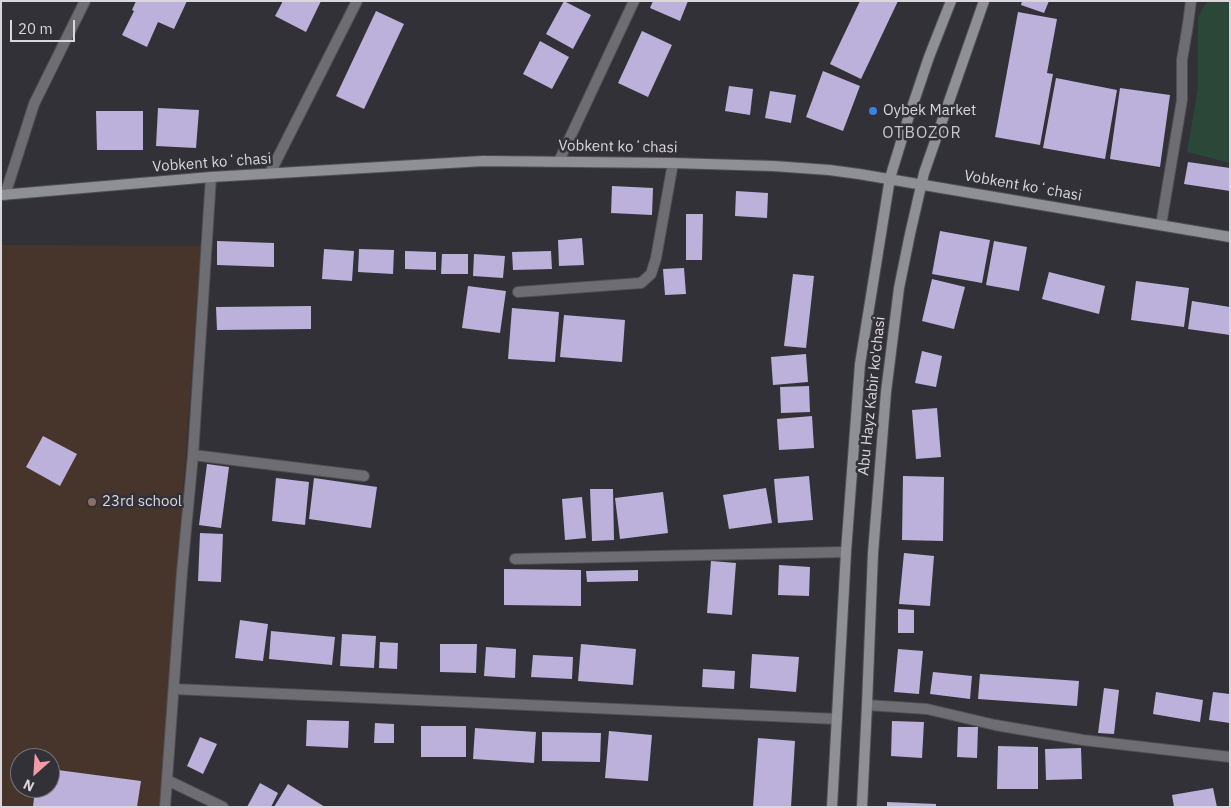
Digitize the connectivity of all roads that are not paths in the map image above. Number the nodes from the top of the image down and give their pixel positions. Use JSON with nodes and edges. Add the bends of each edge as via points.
{"nodes":[{"id":1,"x":85,"y":1,"type":"edge"},
{"id":2,"x":357,"y":1,"type":"edge"},
{"id":3,"x":634,"y":1,"type":"edge"},
{"id":4,"x":951,"y":1,"type":"edge"},
{"id":5,"x":984,"y":1,"type":"edge"},
{"id":6,"x":1191,"y":1,"type":"edge"},
{"id":7,"x":559,"y":161,"type":"junction"},
{"id":8,"x":673,"y":163,"type":"junction"},
{"id":9,"x":270,"y":173,"type":"junction"},
{"id":10,"x":211,"y":177,"type":"junction"},
{"id":11,"x":890,"y":178,"type":"junction"},
{"id":12,"x":921,"y":184,"type":"junction"},
{"id":13,"x":3,"y":195,"type":"edge"},
{"id":14,"x":1161,"y":225,"type":"junction"},
{"id":15,"x":1230,"y":237,"type":"edge"},
{"id":16,"x":518,"y":292,"type":"dead end"},
{"id":17,"x":192,"y":455,"type":"junction"},
{"id":18,"x":364,"y":476,"type":"dead end"},
{"id":19,"x":846,"y":552,"type":"junction"},
{"id":20,"x":515,"y":559,"type":"dead end"},
{"id":21,"x":174,"y":689,"type":"junction"},
{"id":22,"x":868,"y":705,"type":"junction"},
{"id":23,"x":837,"y":719,"type":"junction"},
{"id":24,"x":1230,"y":757,"type":"edge"},
{"id":25,"x":167,"y":780,"type":"junction"},
{"id":26,"x":165,"y":807,"type":"edge"},
{"id":27,"x":223,"y":807,"type":"edge"},
{"id":28,"x":832,"y":807,"type":"edge"},
{"id":29,"x":862,"y":807,"type":"edge"}],
"edges":[{"from":1,"to":13,"type":"street","via":[[34,104]]},
{"from":2,"to":9,"type":"street"},
{"from":3,"to":7,"type":"street"},
{"from":4,"to":11,"type":"main road","name":"Abu Hayz Kabir ko'chasi","via":[[929,57]]},
{"from":5,"to":12,"type":"main road","name":"Abu Hayz Kabir ko'chasi"},
{"from":6,"to":14,"type":"street","via":[[1182,60],[1182,100]]},
{"from":7,"to":8,"type":"main road","name":"Vobkent koʻchasi"},
{"from":7,"to":9,"type":"main road","name":"Vobkent koʻchasi","via":[[483,161]]},
{"from":8,"to":11,"type":"main road","name":"Vobkent koʻchasi","via":[[773,166]]},
{"from":8,"to":16,"type":"street","via":[[656,258],[651,274],[641,283]]},
{"from":9,"to":10,"type":"main road","name":"Vobkent koʻchasi"},
{"from":10,"to":13,"type":"main road","name":"Vobkent koʻchasi"},
{"from":10,"to":17,"type":"street"},
{"from":11,"to":12,"type":"main road","name":"Vobkent koʻchasi"},
{"from":11,"to":19,"type":"main road","name":"Abu Hayz Kabir ko'chasi","via":[[860,364]]},
{"from":12,"to":14,"type":"main road","name":"Vobkent koʻchasi"},
{"from":12,"to":22,"type":"main road","name":"Abu Hayz Kabir ko'chasi","via":[[899,288],[886,392],[873,553]]},
{"from":14,"to":15,"type":"main road","name":"Vobkent koʻchasi"},
{"from":17,"to":18,"type":"street"},
{"from":17,"to":21,"type":"street"},
{"from":19,"to":20,"type":"street"},
{"from":19,"to":23,"type":"main road","name":"Abu Hayz Kabir ko'chasi"},
{"from":21,"to":23,"type":"street"},
{"from":21,"to":25,"type":"street"},
{"from":22,"to":24,"type":"street","via":[[927,708],[995,725],[1083,740]]},
{"from":22,"to":29,"type":"main road","name":"Abu Hayz Kabir ko'chasi"},
{"from":23,"to":28,"type":"main road","name":"Abu Hayz Kabir ko'chasi"},
{"from":25,"to":26,"type":"street"},
{"from":25,"to":27,"type":"street"}]}
